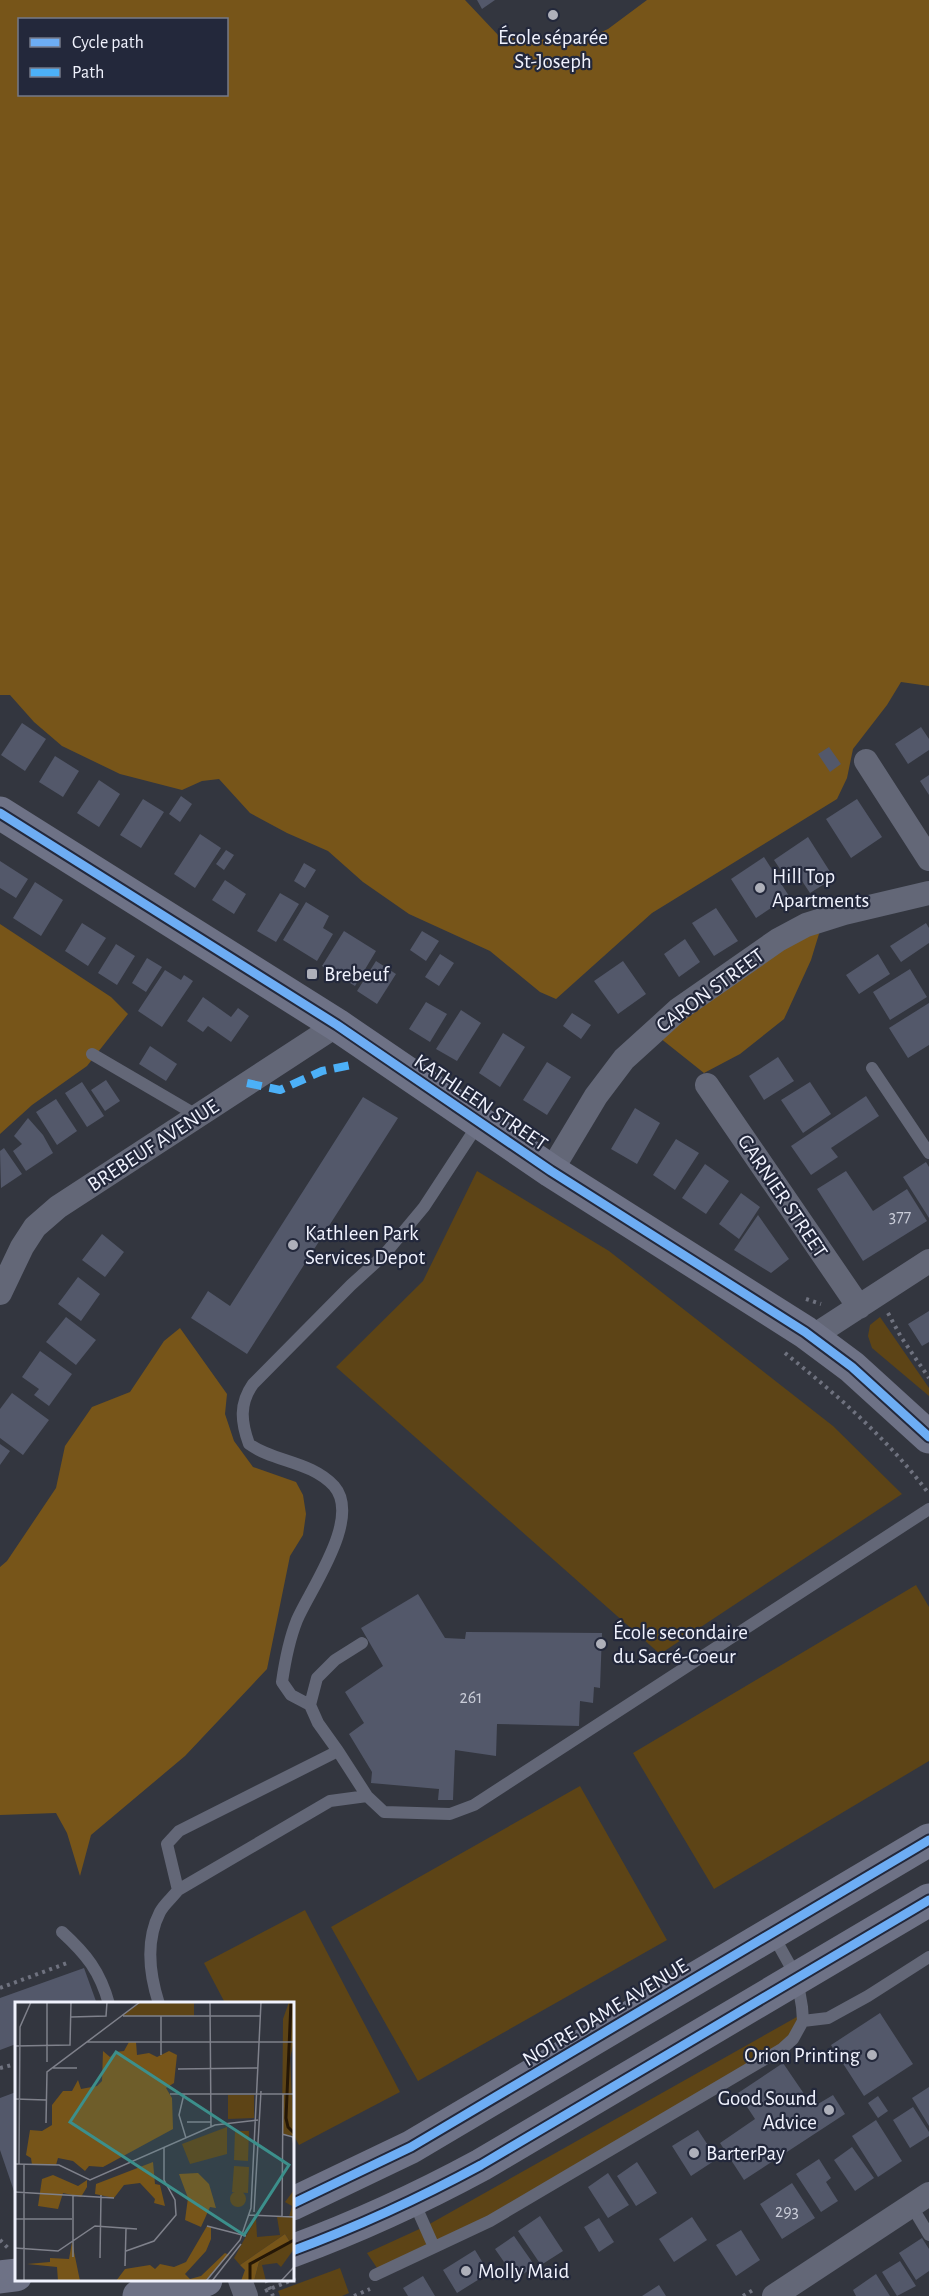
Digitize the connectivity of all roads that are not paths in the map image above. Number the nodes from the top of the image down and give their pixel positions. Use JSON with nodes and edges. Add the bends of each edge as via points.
{"nodes":[{"id":1,"x":866,"y":761,"type":"dead end"},
{"id":2,"x":0,"y":813,"type":"edge"},
{"id":3,"x":929,"y":859,"type":"edge"},
{"id":4,"x":929,"y":893,"type":"edge"},
{"id":5,"x":336,"y":1025,"type":"junction"},
{"id":6,"x":93,"y":1054,"type":"dead end"},
{"id":7,"x":872,"y":1068,"type":"dead end"},
{"id":8,"x":707,"y":1085,"type":"dead end"},
{"id":9,"x":198,"y":1116,"type":"junction"},
{"id":10,"x":479,"y":1122,"type":"junction"},
{"id":11,"x":929,"y":1154,"type":"edge"},
{"id":12,"x":551,"y":1171,"type":"junction"},
{"id":13,"x":929,"y":1261,"type":"edge"},
{"id":14,"x":0,"y":1293,"type":"edge"},
{"id":15,"x":861,"y":1298,"type":"junction"},
{"id":16,"x":812,"y":1337,"type":"junction"},
{"id":17,"x":929,"y":1437,"type":"edge"},
{"id":18,"x":929,"y":1509,"type":"edge"},
{"id":19,"x":362,"y":1643,"type":"dead end"},
{"id":20,"x":310,"y":1705,"type":"junction"},
{"id":21,"x":338,"y":1751,"type":"junction"},
{"id":22,"x":367,"y":1796,"type":"junction"},
{"id":23,"x":929,"y":1840,"type":"edge"},
{"id":24,"x":178,"y":1890,"type":"junction"},
{"id":25,"x":929,"y":1900,"type":"edge"},
{"id":26,"x":62,"y":1932,"type":"dead end"},
{"id":27,"x":772,"y":1934,"type":"junction"},
{"id":28,"x":929,"y":1957,"type":"edge"},
{"id":29,"x":797,"y":1978,"type":"junction"},
{"id":30,"x":108,"y":2002,"type":"edge"},
{"id":31,"x":158,"y":2002,"type":"edge"},
{"id":32,"x":803,"y":2021,"type":"junction"},
{"id":33,"x":920,"y":2199,"type":"edge"},
{"id":34,"x":413,"y":2200,"type":"junction"},
{"id":35,"x":294,"y":2203,"type":"edge"},
{"id":36,"x":929,"y":2235,"type":"edge"},
{"id":37,"x":434,"y":2247,"type":"junction"},
{"id":38,"x":294,"y":2250,"type":"edge"},
{"id":39,"x":375,"y":2275,"type":"dead end"},
{"id":40,"x":202,"y":2281,"type":"edge"},
{"id":41,"x":240,"y":2281,"type":"edge"},
{"id":42,"x":139,"y":2296,"type":"edge"},
{"id":43,"x":246,"y":2296,"type":"edge"},
{"id":44,"x":774,"y":2296,"type":"edge"}],
"edges":[{"from":1,"to":3,"type":"street"},
{"from":2,"to":5,"type":"main road","name":"KATHLEEN STREET"},
{"from":4,"to":12,"type":"street","name":"CARON STREET","via":[[806,925],[688,1002],[624,1059],[596,1096]]},
{"from":5,"to":9,"type":"street","name":"BREBEUF AVENUE"},
{"from":5,"to":10,"type":"main road","name":"KATHLEEN STREET"},
{"from":6,"to":9,"type":"lane"},
{"from":7,"to":11,"type":"lane"},
{"from":8,"to":15,"type":"street","name":"GARNIER STREET"},
{"from":9,"to":14,"type":"street","name":"BREBEUF AVENUE","via":[[58,1207],[35,1227]]},
{"from":10,"to":12,"type":"main road","name":"KATHLEEN STREET"},
{"from":10,"to":20,"type":"lane","via":[[424,1207],[384,1255],[245,1396],[243,1419],[249,1444],[261,1453],[319,1474],[342,1498],[340,1536],[297,1620],[286,1654],[282,1682],[291,1695]]},
{"from":12,"to":16,"type":"main road","name":"KATHLEEN STREET"},
{"from":13,"to":15,"type":"street"},
{"from":15,"to":16,"type":"street"},
{"from":16,"to":17,"type":"main road","name":"KATHLEEN STREET","via":[[860,1374]]},
{"from":18,"to":22,"type":"lane","via":[[474,1805],[450,1814],[384,1812]]},
{"from":19,"to":20,"type":"lane","via":[[316,1678]]},
{"from":20,"to":21,"type":"lane"},
{"from":21,"to":22,"type":"lane"},
{"from":21,"to":24,"type":"lane","via":[[179,1831],[168,1844]]},
{"from":22,"to":24,"type":"lane","via":[[330,1801]]},
{"from":23,"to":27,"type":"main road","name":"NOTRE DAME AVENUE"},
{"from":24,"to":31,"type":"lane","via":[[161,1910],[149,1946]]},
{"from":25,"to":29,"type":"main road"},
{"from":26,"to":30,"type":"lane","via":[[87,1956],[104,1984]]},
{"from":27,"to":29,"type":"lane"},
{"from":27,"to":35,"type":"main road","name":"NOTRE DAME AVENUE","via":[[411,2147]]},
{"from":28,"to":32,"type":"lane","via":[[828,2018]]},
{"from":29,"to":32,"type":"lane"},
{"from":29,"to":34,"type":"main road","via":[[481,2165]]},
{"from":32,"to":37,"type":"lane","via":[[793,2040],[782,2049],[490,2221]]},
{"from":33,"to":36,"type":"lane"},
{"from":33,"to":44,"type":"street"},
{"from":34,"to":37,"type":"lane"},
{"from":34,"to":38,"type":"main road"},
{"from":37,"to":39,"type":"lane"},
{"from":40,"to":42,"type":"main road"},
{"from":41,"to":43,"type":"street"}]}
